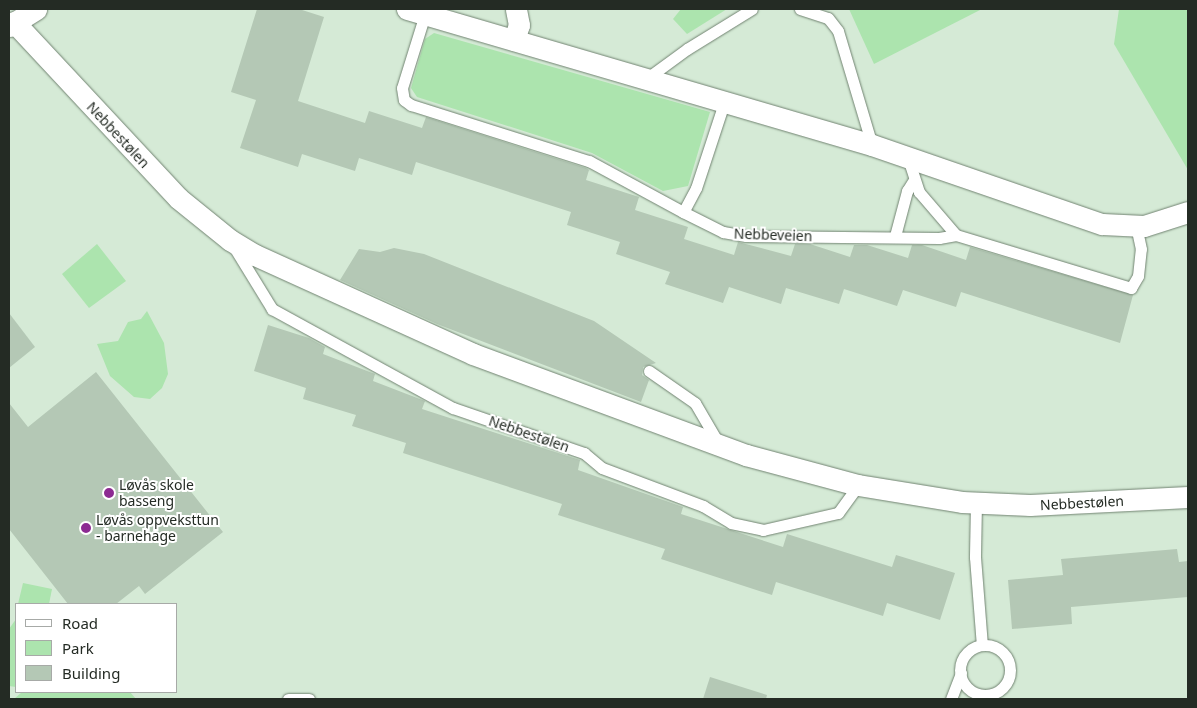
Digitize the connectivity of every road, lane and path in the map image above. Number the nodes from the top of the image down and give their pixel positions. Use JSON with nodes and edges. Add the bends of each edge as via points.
{"nodes":[{"id":1,"x":36,"y":9,"type":"edge"},
{"id":2,"x":516,"y":9,"type":"edge"},
{"id":3,"x":752,"y":9,"type":"edge"},
{"id":4,"x":800,"y":9,"type":"edge"},
{"id":5,"x":416,"y":11,"type":"edge"},
{"id":6,"x":827,"y":13,"type":"edge"},
{"id":7,"x":11,"y":24,"type":"edge"},
{"id":8,"x":514,"y":40,"type":"junction"},
{"id":9,"x":645,"y":80,"type":"junction"},
{"id":10,"x":724,"y":103,"type":"junction"},
{"id":11,"x":872,"y":145,"type":"junction"},
{"id":12,"x":908,"y":159,"type":"junction"},
{"id":13,"x":914,"y":180,"type":"junction"},
{"id":14,"x":683,"y":212,"type":"junction"},
{"id":15,"x":1188,"y":212,"type":"edge"},
{"id":16,"x":1136,"y":226,"type":"junction"},
{"id":17,"x":956,"y":235,"type":"junction"},
{"id":18,"x":895,"y":236,"type":"junction"},
{"id":19,"x":230,"y":240,"type":"junction"},
{"id":20,"x":649,"y":371,"type":"dead end"},
{"id":21,"x":720,"y":446,"type":"junction"},
{"id":22,"x":858,"y":485,"type":"junction"},
{"id":23,"x":1188,"y":497,"type":"edge"},
{"id":24,"x":976,"y":503,"type":"junction"},
{"id":25,"x":982,"y":645,"type":"junction"},
{"id":26,"x":961,"y":674,"type":"junction"},
{"id":27,"x":288,"y":699,"type":"edge"},
{"id":28,"x":309,"y":699,"type":"edge"},
{"id":29,"x":951,"y":699,"type":"edge"}],
"edges":[{"from":1,"to":7,"type":"street"},
{"from":2,"to":8,"type":"street","via":[[519,25]]},
{"from":3,"to":9,"type":"lane","via":[[686,49]]},
{"from":4,"to":6,"type":"lane"},
{"from":5,"to":8,"type":"street"},
{"from":5,"to":14,"type":"lane","name":"Nebbeveien","via":[[402,88],[404,100],[411,105],[589,161]]},
{"from":6,"to":11,"type":"lane","via":[[838,31]]},
{"from":7,"to":19,"type":"street","name":"Nebbestølen","via":[[172,191]]},
{"from":8,"to":9,"type":"street"},
{"from":9,"to":10,"type":"street"},
{"from":10,"to":11,"type":"street"},
{"from":10,"to":14,"type":"lane","via":[[696,188]]},
{"from":11,"to":12,"type":"street"},
{"from":12,"to":13,"type":"lane"},
{"from":12,"to":16,"type":"street","via":[[1102,224]]},
{"from":13,"to":17,"type":"lane"},
{"from":13,"to":18,"type":"lane"},
{"from":14,"to":18,"type":"lane","name":"Nebbeveien","via":[[711,228],[746,236]]},
{"from":15,"to":16,"type":"street"},
{"from":16,"to":17,"type":"lane","name":"Nebbeveien","via":[[1141,249],[1138,276],[1131,288]]},
{"from":17,"to":18,"type":"lane","name":"Nebbeveien","via":[[939,238]]},
{"from":19,"to":21,"type":"street","name":"Nebbestølen","via":[[255,256],[473,354]]},
{"from":19,"to":22,"type":"lane","name":"Nebbestølen","via":[[272,309],[453,408],[584,454],[602,468],[703,506],[732,523],[763,530],[838,513]]},
{"from":20,"to":21,"type":"lane","via":[[695,404]]},
{"from":21,"to":22,"type":"street","name":"Nebbestølen"},
{"from":22,"to":24,"type":"street","name":"Nebbestølen"},
{"from":23,"to":24,"type":"street","name":"Nebbestølen","via":[[1030,505]]},
{"from":24,"to":25,"type":"lane","via":[[975,556]]},
{"from":25,"to":26,"type":"lane","via":[[968,652]]},
{"from":25,"to":26,"type":"lane","via":[[990,645],[1005,654],[1010,670],[1004,686],[982,694],[968,687]]},
{"from":26,"to":29,"type":"lane"},
{"from":27,"to":28,"type":"lane"}]}
